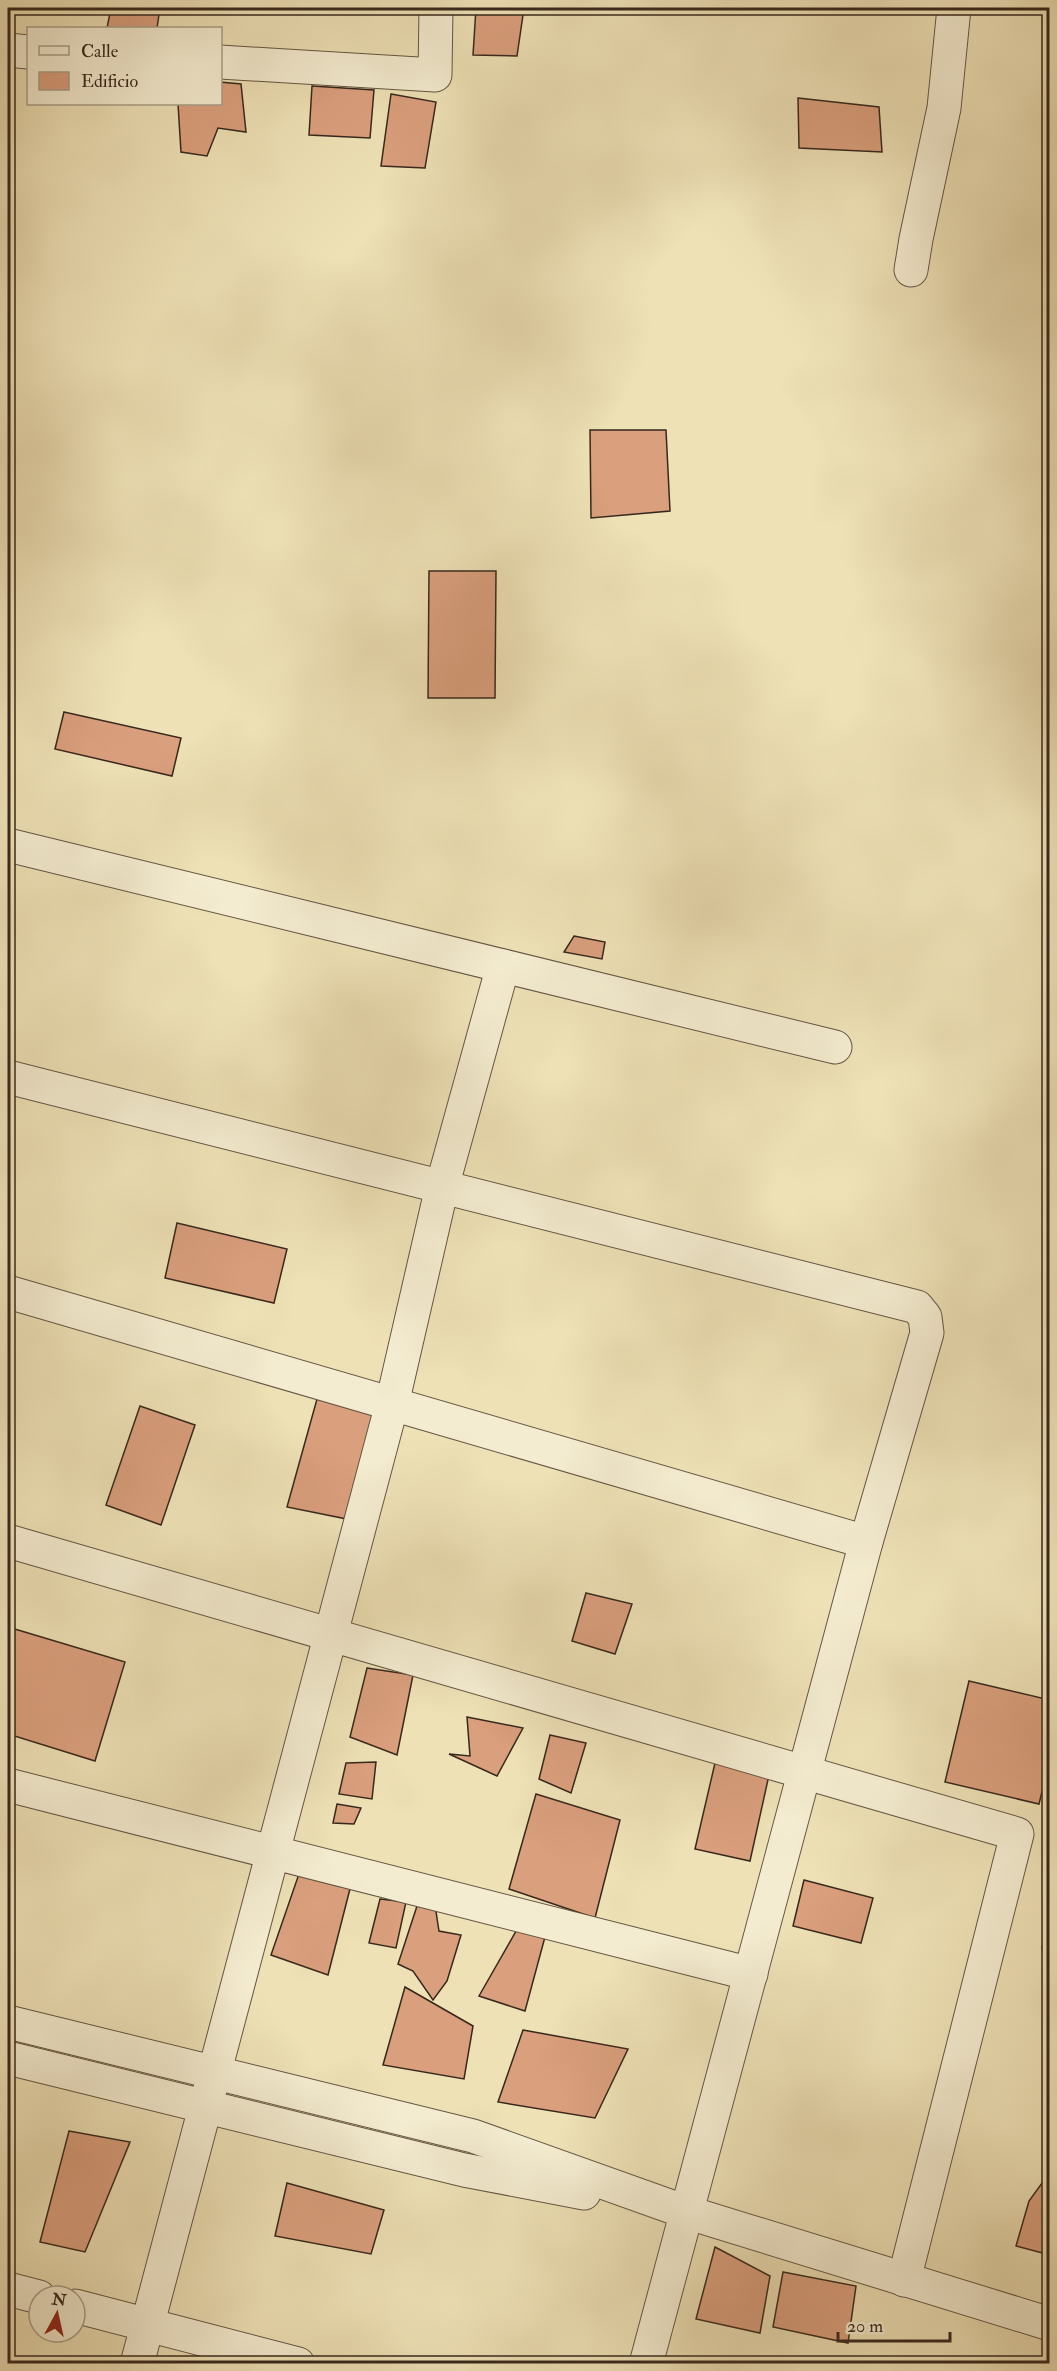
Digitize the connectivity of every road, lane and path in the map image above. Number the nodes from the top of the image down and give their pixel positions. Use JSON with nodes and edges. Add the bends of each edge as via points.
{"nodes":[{"id":1,"x":436,"y":8,"type":"edge"},
{"id":2,"x":954,"y":8,"type":"edge"},
{"id":3,"x":8,"y":50,"type":"edge"},
{"id":4,"x":27,"y":52,"type":"edge"},
{"id":5,"x":222,"y":62,"type":"edge"},
{"id":6,"x":911,"y":270,"type":"dead end"},
{"id":7,"x":8,"y":845,"type":"edge"},
{"id":8,"x":503,"y":966,"type":"junction"},
{"id":9,"x":835,"y":1047,"type":"dead end"},
{"id":10,"x":8,"y":1077,"type":"edge"},
{"id":11,"x":442,"y":1186,"type":"junction"},
{"id":12,"x":8,"y":1292,"type":"edge"},
{"id":13,"x":392,"y":1404,"type":"junction"},
{"id":14,"x":8,"y":1541,"type":"edge"},
{"id":15,"x":866,"y":1542,"type":"junction"},
{"id":16,"x":329,"y":1634,"type":"junction"},
{"id":17,"x":805,"y":1772,"type":"junction"},
{"id":18,"x":8,"y":1785,"type":"edge"},
{"id":19,"x":272,"y":1852,"type":"junction"},
{"id":20,"x":751,"y":1974,"type":"junction"},
{"id":21,"x":8,"y":2022,"type":"edge"},
{"id":22,"x":8,"y":2058,"type":"edge"},
{"id":23,"x":214,"y":2072,"type":"junction"},
{"id":24,"x":205,"y":2106,"type":"junction"},
{"id":25,"x":686,"y":2212,"type":"junction"},
{"id":26,"x":904,"y":2280,"type":"junction"},
{"id":27,"x":8,"y":2289,"type":"edge"},
{"id":28,"x":27,"y":2294,"type":"edge"},
{"id":29,"x":87,"y":2309,"type":"edge"},
{"id":30,"x":1050,"y":2324,"type":"edge"},
{"id":31,"x":148,"y":2325,"type":"junction"},
{"id":32,"x":138,"y":2364,"type":"edge"},
{"id":33,"x":298,"y":2364,"type":"edge"},
{"id":34,"x":646,"y":2364,"type":"edge"}],
"edges":[{"from":1,"to":5,"type":"street","via":[[435,75]]},
{"from":2,"to":6,"type":"street","via":[[944,108]]},
{"from":3,"to":4,"type":"street"},
{"from":7,"to":8,"type":"street"},
{"from":8,"to":9,"type":"street"},
{"from":8,"to":11,"type":"street"},
{"from":10,"to":11,"type":"street"},
{"from":11,"to":13,"type":"street"},
{"from":11,"to":15,"type":"street","via":[[917,1307],[926,1317],[927,1333]]},
{"from":12,"to":13,"type":"street"},
{"from":13,"to":15,"type":"street"},
{"from":13,"to":16,"type":"street"},
{"from":14,"to":16,"type":"street"},
{"from":15,"to":17,"type":"street"},
{"from":16,"to":17,"type":"street"},
{"from":16,"to":19,"type":"street"},
{"from":17,"to":20,"type":"street"},
{"from":17,"to":26,"type":"street","via":[[1017,1834]]},
{"from":18,"to":19,"type":"street"},
{"from":19,"to":20,"type":"street"},
{"from":19,"to":23,"type":"street"},
{"from":20,"to":25,"type":"street"},
{"from":21,"to":23,"type":"street"},
{"from":22,"to":24,"type":"street"},
{"from":23,"to":24,"type":"street"},
{"from":23,"to":25,"type":"street","via":[[473,2136]]},
{"from":24,"to":25,"type":"street","via":[[464,2170]]},
{"from":24,"to":31,"type":"street"},
{"from":25,"to":26,"type":"street"},
{"from":25,"to":34,"type":"street"},
{"from":26,"to":30,"type":"street"},
{"from":27,"to":28,"type":"street"},
{"from":29,"to":31,"type":"street"},
{"from":31,"to":32,"type":"street"},
{"from":31,"to":33,"type":"street"}]}
